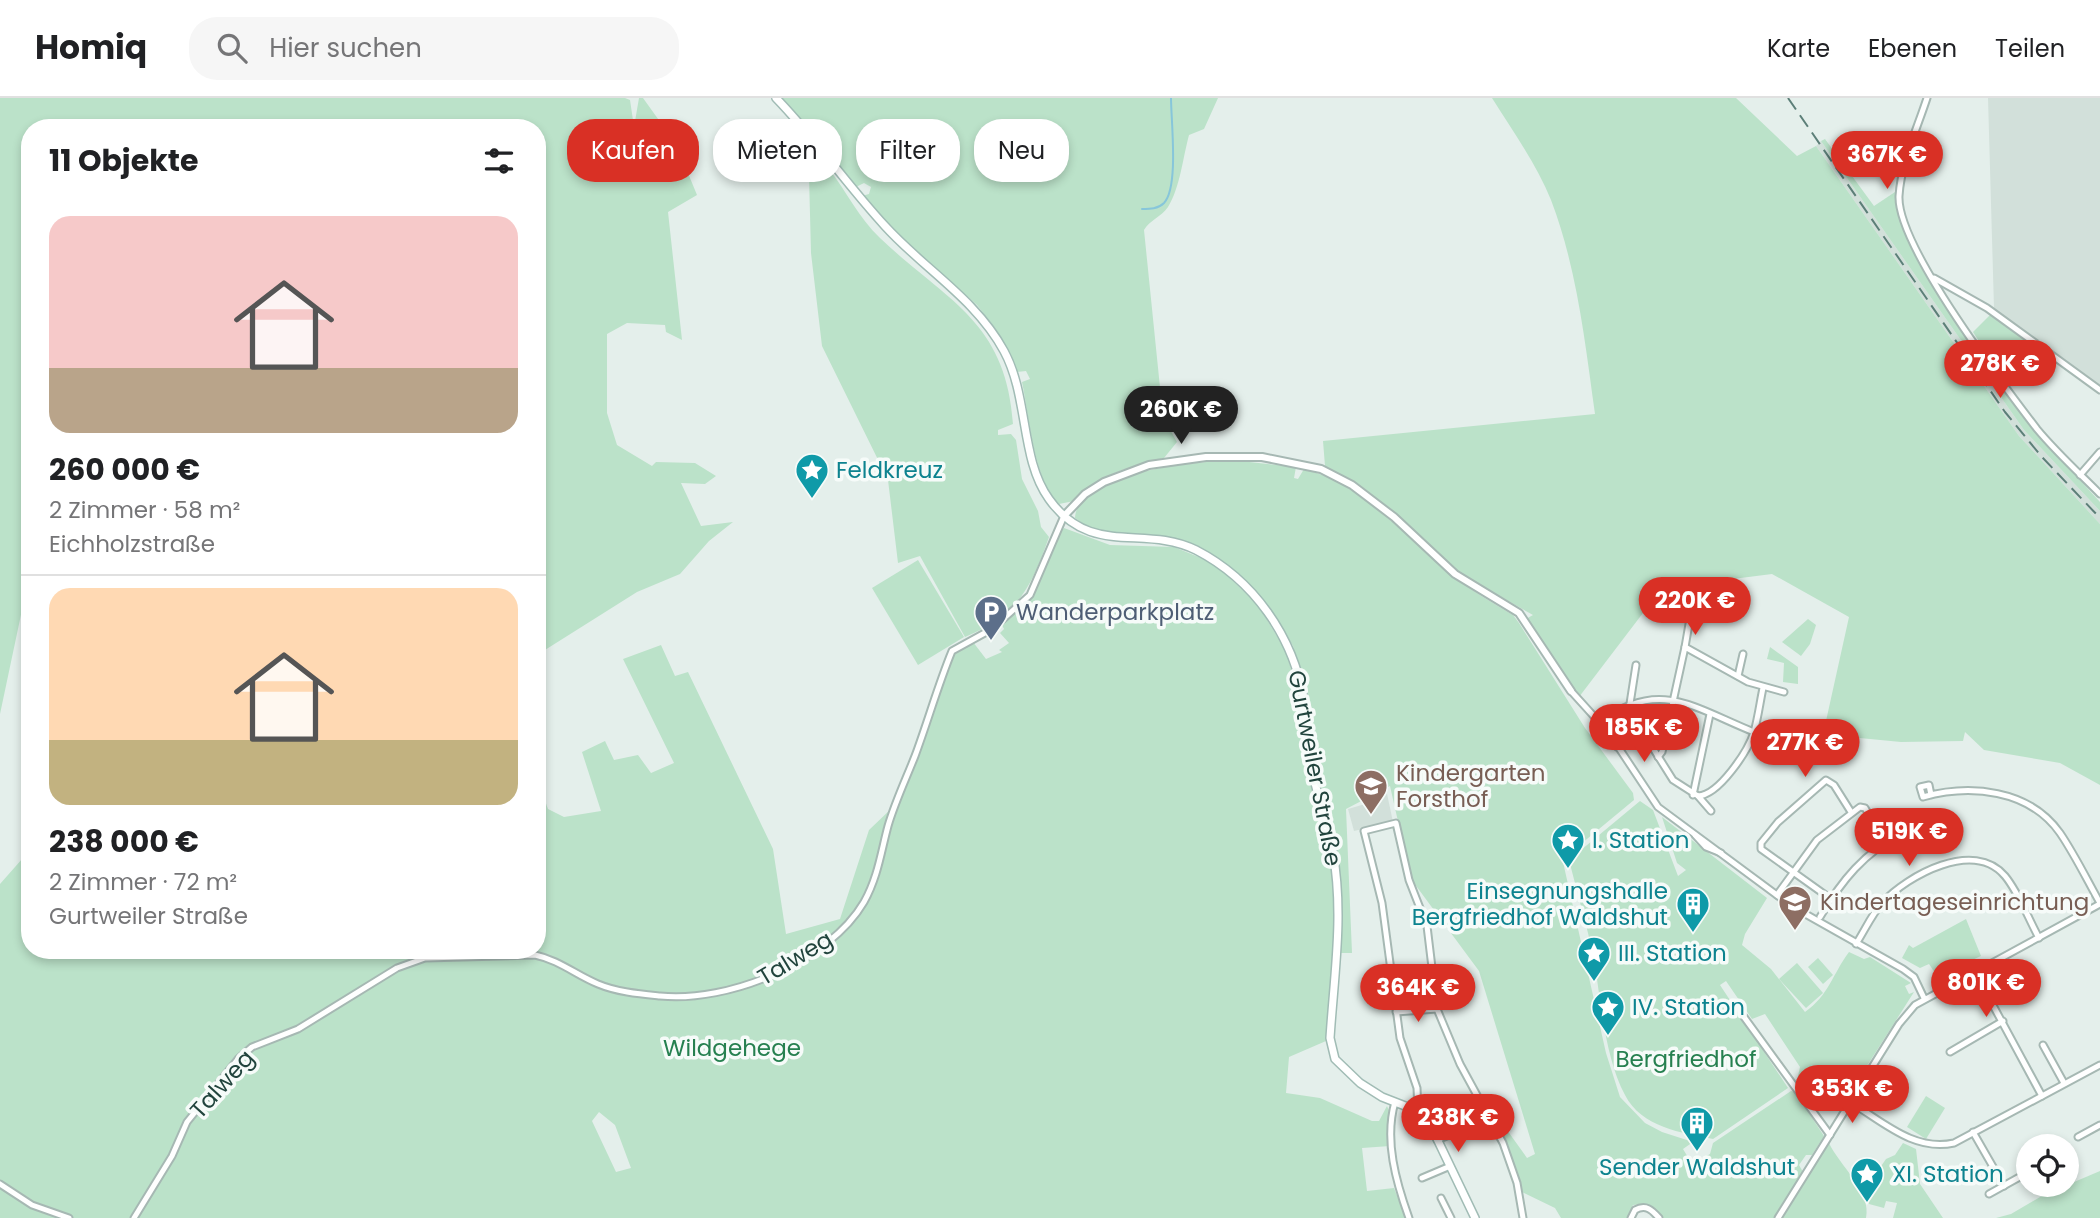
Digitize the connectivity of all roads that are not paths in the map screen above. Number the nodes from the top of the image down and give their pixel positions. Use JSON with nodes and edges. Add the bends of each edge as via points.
{"nodes":[{"id":1,"x":776,"y":98,"type":"edge"},
{"id":2,"x":1927,"y":98,"type":"edge"},
{"id":3,"x":1934,"y":278,"type":"junction"},
{"id":4,"x":2100,"y":390,"type":"edge"},
{"id":5,"x":2100,"y":452,"type":"edge"},
{"id":6,"x":2080,"y":474,"type":"junction"},
{"id":7,"x":2100,"y":494,"type":"edge"},
{"id":8,"x":1064,"y":516,"type":"junction"},
{"id":9,"x":1689,"y":624,"type":"dead end"},
{"id":10,"x":1685,"y":647,"type":"junction"},
{"id":11,"x":1743,"y":654,"type":"dead end"},
{"id":12,"x":1636,"y":665,"type":"dead end"},
{"id":13,"x":1738,"y":676,"type":"junction"},
{"id":14,"x":1763,"y":688,"type":"junction"},
{"id":15,"x":1571,"y":691,"type":"joint"},
{"id":16,"x":1784,"y":692,"type":"dead end"},
{"id":17,"x":1673,"y":699,"type":"junction"},
{"id":18,"x":1628,"y":705,"type":"junction"},
{"id":19,"x":1710,"y":714,"type":"junction"},
{"id":20,"x":1600,"y":722,"type":"junction"},
{"id":21,"x":1754,"y":732,"type":"junction"},
{"id":22,"x":1658,"y":757,"type":"junction"},
{"id":23,"x":1931,"y":794,"type":"dead end"},
{"id":24,"x":1696,"y":795,"type":"junction"},
{"id":25,"x":1710,"y":811,"type":"dead end"},
{"id":26,"x":1851,"y":812,"type":"junction"},
{"id":27,"x":1902,"y":833,"type":"dead end"},
{"id":28,"x":1885,"y":842,"type":"junction"},
{"id":29,"x":1792,"y":873,"type":"junction"},
{"id":30,"x":1777,"y":895,"type":"junction"},
{"id":31,"x":1831,"y":899,"type":"junction"},
{"id":32,"x":2100,"y":904,"type":"edge"},
{"id":33,"x":1820,"y":917,"type":"dead end"},
{"id":34,"x":2039,"y":938,"type":"junction"},
{"id":35,"x":1856,"y":944,"type":"junction"},
{"id":36,"x":546,"y":957,"type":"edge"},
{"id":37,"x":422,"y":959,"type":"edge"},
{"id":38,"x":1975,"y":972,"type":"junction"},
{"id":39,"x":1924,"y":998,"type":"junction"},
{"id":40,"x":1437,"y":1009,"type":"junction"},
{"id":41,"x":1395,"y":1012,"type":"junction"},
{"id":42,"x":1744,"y":1017,"type":"dead end"},
{"id":43,"x":2003,"y":1020,"type":"junction"},
{"id":44,"x":2043,"y":1045,"type":"dead end"},
{"id":45,"x":1950,"y":1052,"type":"dead end"},
{"id":46,"x":2099,"y":1068,"type":"edge"},
{"id":47,"x":2064,"y":1083,"type":"junction"},
{"id":48,"x":2042,"y":1096,"type":"junction"},
{"id":49,"x":1395,"y":1102,"type":"junction"},
{"id":50,"x":1850,"y":1102,"type":"junction"},
{"id":51,"x":1418,"y":1111,"type":"junction"},
{"id":52,"x":1490,"y":1118,"type":"junction"},
{"id":53,"x":2100,"y":1125,"type":"edge"},
{"id":54,"x":1973,"y":1132,"type":"junction"},
{"id":55,"x":1830,"y":1135,"type":"junction"},
{"id":56,"x":2079,"y":1136,"type":"edge"},
{"id":57,"x":1437,"y":1140,"type":"junction"},
{"id":58,"x":1448,"y":1167,"type":"junction"},
{"id":59,"x":1422,"y":1178,"type":"dead end"},
{"id":60,"x":2016,"y":1179,"type":"edge"},
{"id":61,"x":0,"y":1184,"type":"edge"},
{"id":62,"x":2004,"y":1186,"type":"junction"},
{"id":63,"x":1989,"y":1194,"type":"dead end"},
{"id":64,"x":1441,"y":1198,"type":"dead end"},
{"id":65,"x":69,"y":1218,"type":"edge"},
{"id":66,"x":134,"y":1218,"type":"edge"},
{"id":67,"x":1409,"y":1218,"type":"edge"},
{"id":68,"x":1451,"y":1218,"type":"edge"},
{"id":69,"x":1475,"y":1218,"type":"edge"},
{"id":70,"x":1523,"y":1218,"type":"edge"},
{"id":71,"x":1632,"y":1218,"type":"edge"},
{"id":72,"x":1659,"y":1218,"type":"edge"},
{"id":73,"x":1778,"y":1218,"type":"edge"}],
"edges":[{"from":1,"to":8,"type":"main road","name":"Gurtweiler Straße","via":[[886,227],[993,331],[1016,378],[1040,485]]},
{"from":2,"to":3,"type":"street","via":[[1899,197],[1906,226]]},
{"from":3,"to":4,"type":"street","via":[[1987,308]]},
{"from":3,"to":6,"type":"street","via":[[2038,430]]},
{"from":5,"to":6,"type":"street"},
{"from":6,"to":7,"type":"street"},
{"from":8,"to":15,"type":"street","via":[[1104,482],[1170,461],[1262,457],[1321,469],[1352,485],[1394,517],[1455,574],[1519,613]]},
{"from":8,"to":36,"type":"street","name":"Talweg","via":[[1030,594],[992,629],[952,651],[888,825],[879,869],[864,902],[842,930],[761,981],[701,996],[617,990]]},
{"from":8,"to":49,"type":"main road","name":"Gurtweiler Straße","via":[[1095,534],[1174,542],[1208,557],[1244,583],[1285,640],[1298,671],[1312,769],[1336,876],[1337,967],[1331,1049],[1360,1083]]},
{"from":9,"to":10,"type":"street"},
{"from":10,"to":13,"type":"street"},
{"from":10,"to":17,"type":"street"},
{"from":11,"to":13,"type":"street"},
{"from":12,"to":18,"type":"street"},
{"from":13,"to":14,"type":"street"},
{"from":14,"to":16,"type":"street"},
{"from":14,"to":21,"type":"street"},
{"from":15,"to":20,"type":"street"},
{"from":17,"to":18,"type":"street","via":[[1639,700]]},
{"from":17,"to":19,"type":"street"},
{"from":17,"to":22,"type":"street"},
{"from":18,"to":20,"type":"street"},
{"from":18,"to":22,"type":"street"},
{"from":19,"to":21,"type":"street"},
{"from":19,"to":24,"type":"street"},
{"from":20,"to":30,"type":"street","via":[[1605,737],[1619,747],[1658,807]]},
{"from":21,"to":24,"type":"street","via":[[1733,769],[1713,790]]},
{"from":22,"to":24,"type":"street","via":[[1673,780]]},
{"from":23,"to":32,"type":"street","via":[[1976,789],[2024,804],[2059,831]]},
{"from":24,"to":25,"type":"street"},
{"from":26,"to":28,"type":"street","via":[[1865,808]]},
{"from":26,"to":29,"type":"street","via":[[1817,840]]},
{"from":26,"to":29,"type":"street","via":[[1826,780],[1778,822],[1761,849]]},
{"from":27,"to":28,"type":"street"},
{"from":28,"to":31,"type":"street","via":[[1852,869]]},
{"from":29,"to":30,"type":"street"},
{"from":29,"to":31,"type":"street"},
{"from":30,"to":35,"type":"street"},
{"from":31,"to":33,"type":"street"},
{"from":32,"to":34,"type":"street"},
{"from":34,"to":35,"type":"street","via":[[2005,875],[1983,861],[1959,859],[1896,890]]},
{"from":34,"to":38,"type":"street"},
{"from":35,"to":39,"type":"street","via":[[1914,977]]},
{"from":37,"to":66,"type":"street","name":"Talweg","via":[[397,968],[298,1029],[261,1043],[238,1059],[187,1122]]},
{"from":38,"to":39,"type":"street"},
{"from":38,"to":43,"type":"street"},
{"from":39,"to":50,"type":"street","via":[[1899,1024]]},
{"from":40,"to":41,"type":"street"},
{"from":40,"to":41,"type":"street","via":[[1427,926],[1409,880],[1396,823],[1364,831],[1382,903]]},
{"from":40,"to":52,"type":"street","via":[[1460,1065]]},
{"from":41,"to":51,"type":"street"},
{"from":42,"to":55,"type":"street"},
{"from":43,"to":45,"type":"street"},
{"from":43,"to":48,"type":"street"},
{"from":44,"to":47,"type":"street"},
{"from":46,"to":47,"type":"street"},
{"from":47,"to":48,"type":"street"},
{"from":48,"to":54,"type":"street"},
{"from":49,"to":51,"type":"main road","name":"Gurtweiler Straße"},
{"from":49,"to":67,"type":"street","via":[[1394,1170]]},
{"from":50,"to":54,"type":"street","via":[[1925,1145],[1954,1143]]},
{"from":50,"to":55,"type":"street"},
{"from":51,"to":57,"type":"main road"},
{"from":52,"to":57,"type":"street"},
{"from":52,"to":70,"type":"street","via":[[1517,1183]]},
{"from":53,"to":56,"type":"street"},
{"from":54,"to":62,"type":"street"},
{"from":55,"to":73,"type":"street"},
{"from":57,"to":58,"type":"main road"},
{"from":58,"to":59,"type":"street"},
{"from":58,"to":69,"type":"main road"},
{"from":60,"to":62,"type":"street"},
{"from":61,"to":65,"type":"street","via":[[32,1205]]},
{"from":62,"to":63,"type":"street"},
{"from":64,"to":68,"type":"street"},
{"from":71,"to":72,"type":"street","via":[[1642,1207]]}]}
